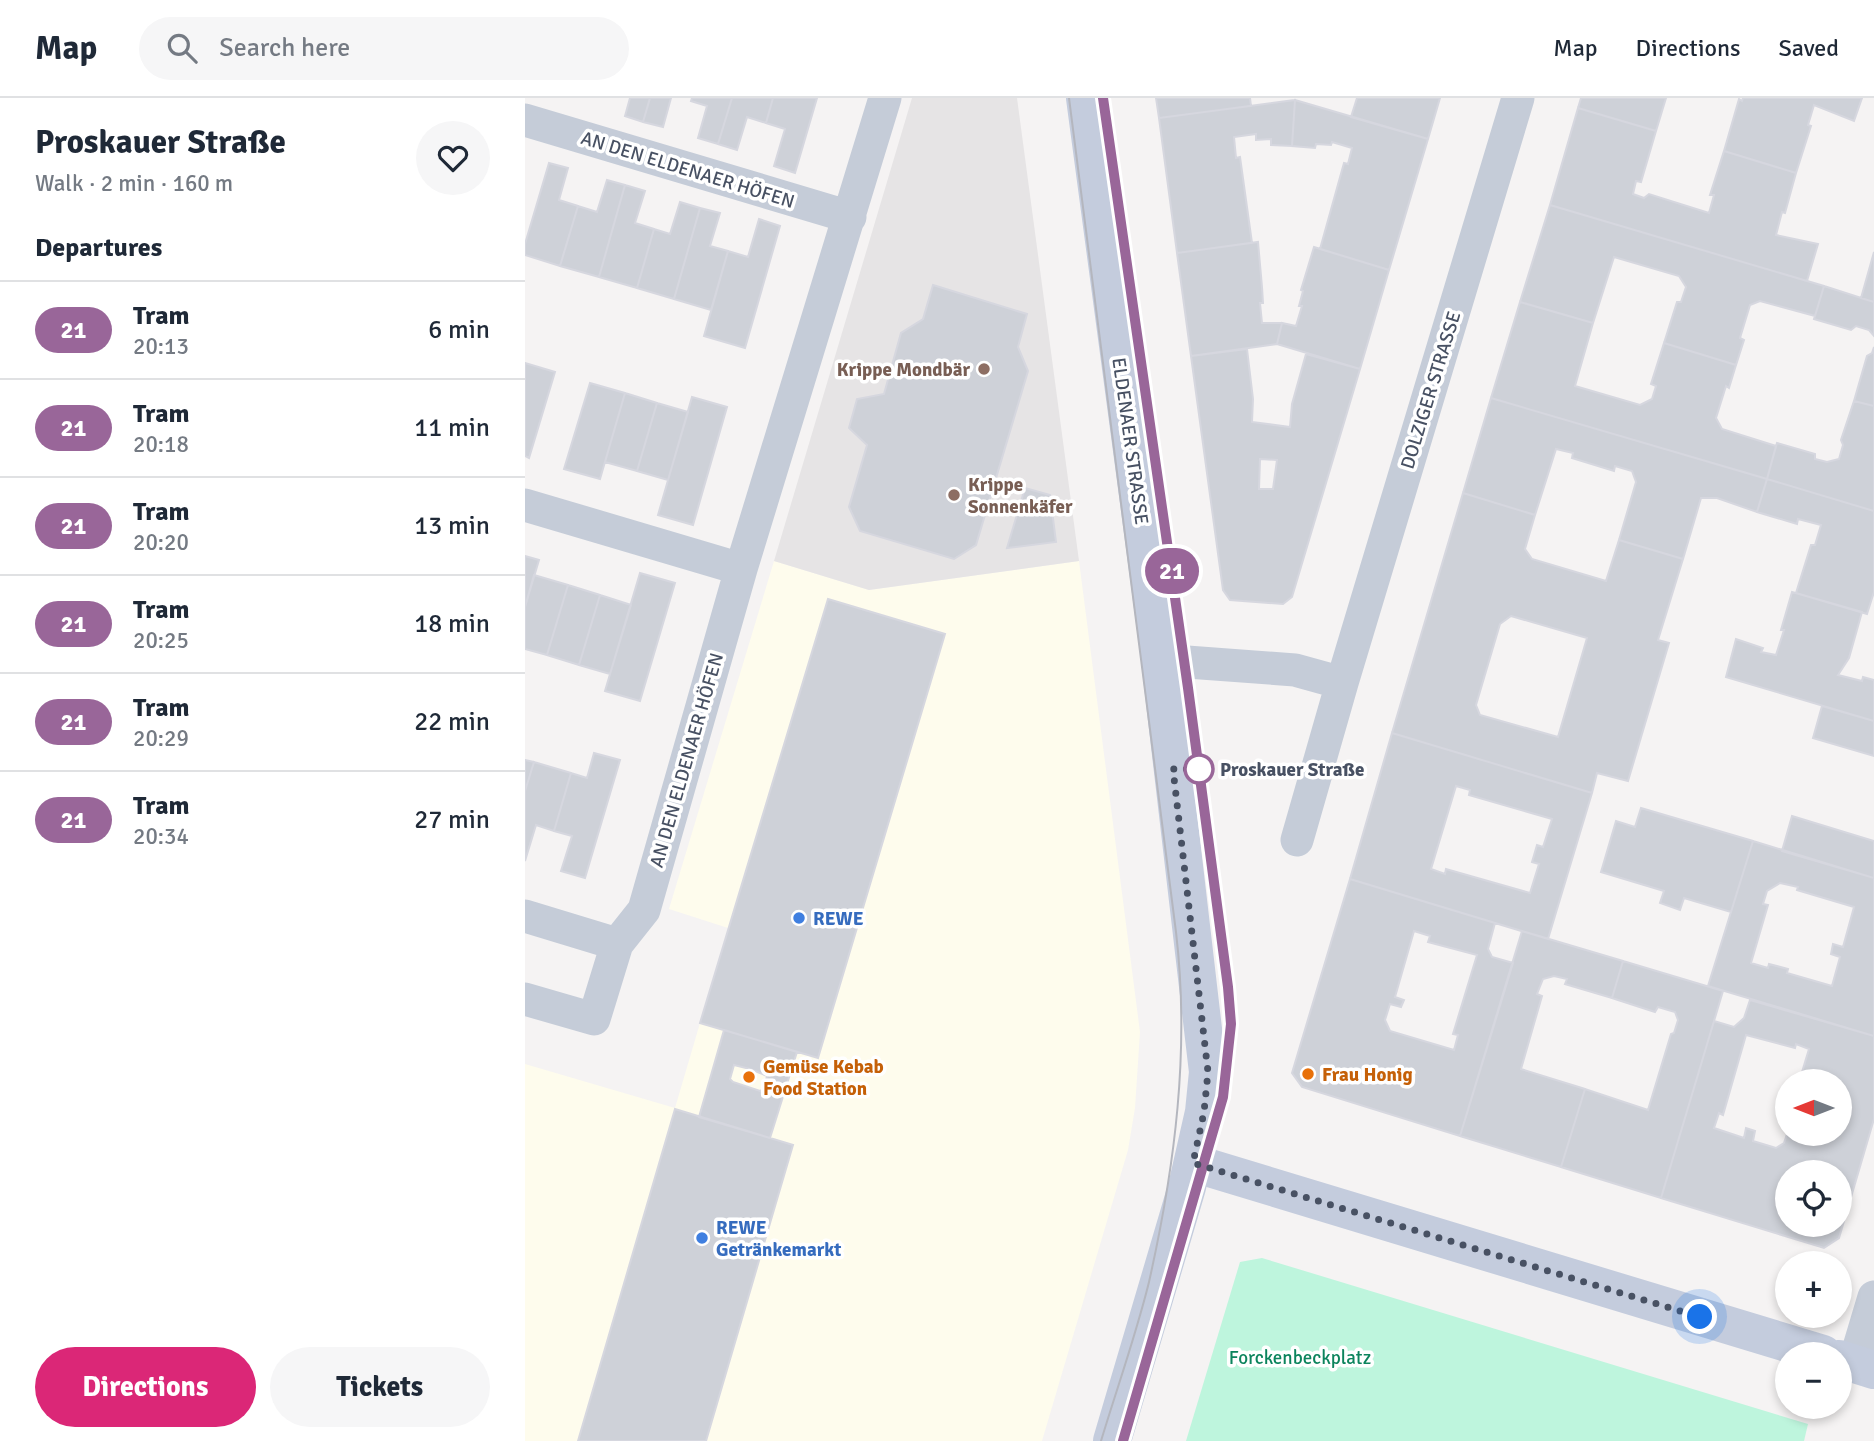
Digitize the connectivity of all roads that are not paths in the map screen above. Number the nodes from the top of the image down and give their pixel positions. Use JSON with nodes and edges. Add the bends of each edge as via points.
{"nodes":[{"id":1,"x":885,"y":98,"type":"edge"},
{"id":2,"x":1085,"y":98,"type":"edge"},
{"id":3,"x":1518,"y":98,"type":"edge"},
{"id":4,"x":525,"y":120,"type":"edge"},
{"id":5,"x":850,"y":217,"type":"junction"},
{"id":6,"x":525,"y":505,"type":"edge"},
{"id":7,"x":741,"y":569,"type":"junction"},
{"id":8,"x":1160,"y":660,"type":"junction"},
{"id":9,"x":1342,"y":682,"type":"junction"},
{"id":10,"x":1297,"y":840,"type":"dead end"},
{"id":11,"x":525,"y":916,"type":"edge"},
{"id":12,"x":617,"y":944,"type":"junction"},
{"id":13,"x":525,"y":999,"type":"edge"},
{"id":14,"x":1193,"y":1163,"type":"junction"},
{"id":15,"x":1874,"y":1297,"type":"edge"},
{"id":16,"x":1782,"y":1342,"type":"edge"},
{"id":17,"x":1852,"y":1352,"type":"edge"},
{"id":18,"x":1112,"y":1441,"type":"edge"}],
"edges":[{"from":1,"to":5,"type":"street","name":"AN DEN ELDENAER HÖFEN"},
{"from":2,"to":8,"type":"street","name":"ELDENAER STRASSE"},
{"from":3,"to":9,"type":"street","name":"DOLZIGER STRASSE"},
{"from":4,"to":5,"type":"street","name":"AN DEN ELDENAER HÖFEN"},
{"from":5,"to":7,"type":"street","name":"AN DEN ELDENAER HÖFEN"},
{"from":6,"to":7,"type":"street"},
{"from":7,"to":12,"type":"street","name":"AN DEN ELDENAER HÖFEN","via":[[644,910]]},
{"from":8,"to":9,"type":"street","via":[[1294,670]]},
{"from":8,"to":14,"type":"street","name":"ELDENAER STRASSE","via":[[1208,1072]]},
{"from":9,"to":10,"type":"street","name":"DOLZIGER STRASSE"},
{"from":11,"to":12,"type":"street"},
{"from":12,"to":13,"type":"street","via":[[594,1019]]},
{"from":14,"to":16,"type":"street"},
{"from":14,"to":18,"type":"street","name":"ELDENAER STRASSE"},
{"from":15,"to":17,"type":"street"}]}
